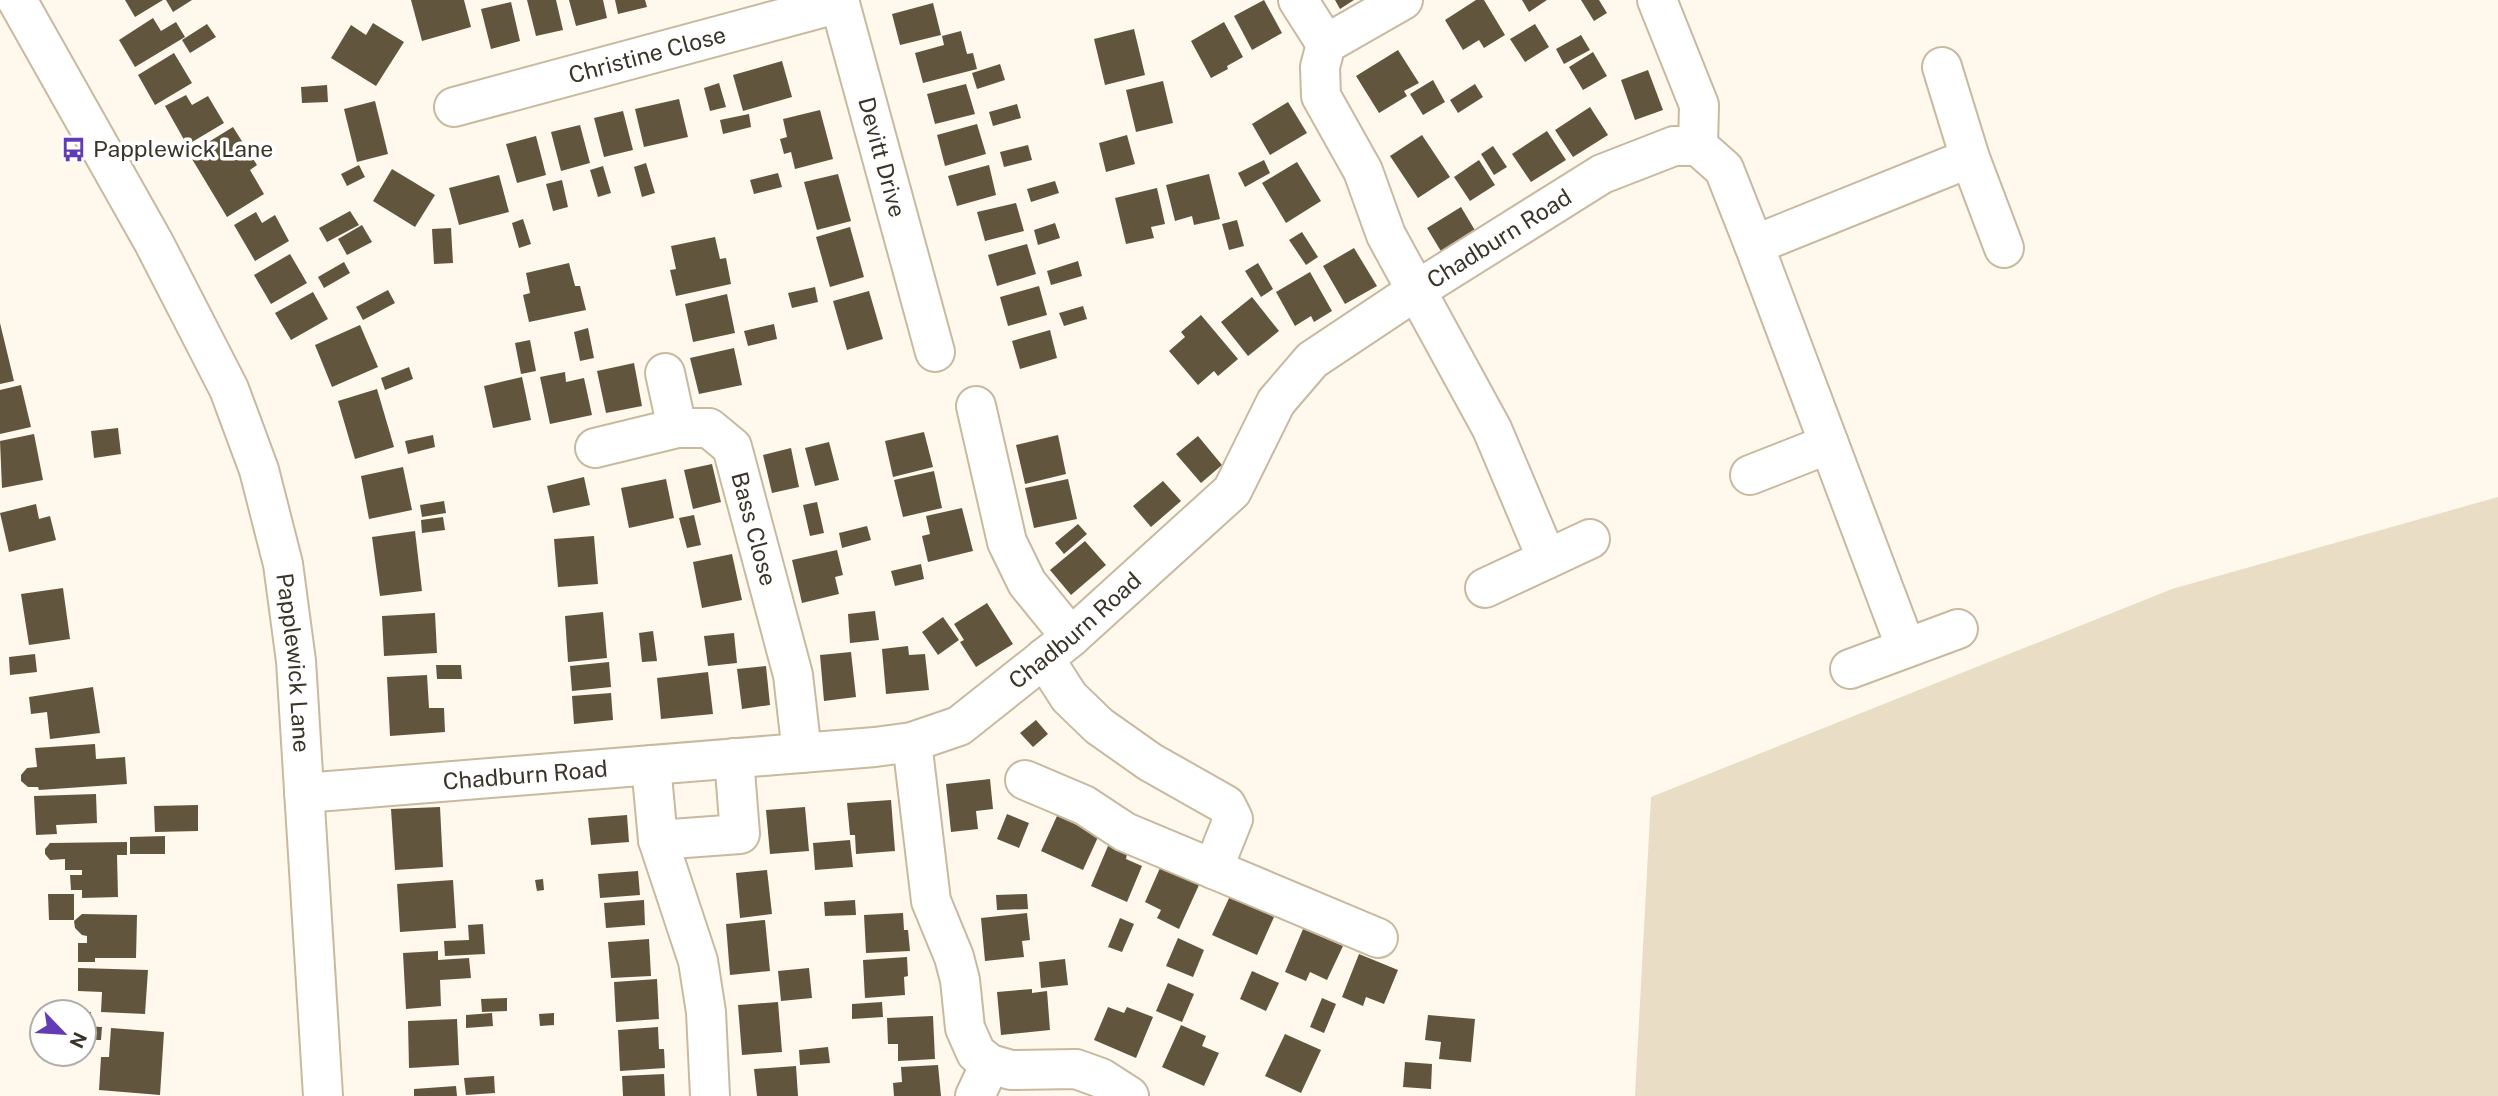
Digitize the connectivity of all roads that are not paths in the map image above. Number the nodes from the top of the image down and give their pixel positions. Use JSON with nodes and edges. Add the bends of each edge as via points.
{"nodes":[{"id":1,"x":17,"y":0,"type":"edge"},
{"id":2,"x":1298,"y":0,"type":"edge"},
{"id":3,"x":1404,"y":0,"type":"edge"},
{"id":4,"x":1657,"y":0,"type":"edge"},
{"id":5,"x":839,"y":1,"type":"edge"},
{"id":6,"x":1326,"y":44,"type":"junction"},
{"id":7,"x":1942,"y":67,"type":"dead end"},
{"id":8,"x":454,"y":107,"type":"dead end"},
{"id":9,"x":1698,"y":146,"type":"junction"},
{"id":10,"x":1970,"y":158,"type":"junction"},
{"id":11,"x":1754,"y":245,"type":"junction"},
{"id":12,"x":2004,"y":248,"type":"dead end"},
{"id":13,"x":1417,"y":290,"type":"junction"},
{"id":14,"x":935,"y":352,"type":"dead end"},
{"id":15,"x":665,"y":373,"type":"dead end"},
{"id":16,"x":976,"y":406,"type":"dead end"},
{"id":17,"x":677,"y":428,"type":"junction"},
{"id":18,"x":1829,"y":444,"type":"junction"},
{"id":19,"x":595,"y":448,"type":"dead end"},
{"id":20,"x":1750,"y":475,"type":"dead end"},
{"id":21,"x":1590,"y":539,"type":"dead end"},
{"id":22,"x":1547,"y":559,"type":"junction"},
{"id":23,"x":1485,"y":588,"type":"dead end"},
{"id":24,"x":1958,"y":629,"type":"dead end"},
{"id":25,"x":1057,"y":648,"type":"junction"},
{"id":26,"x":1906,"y":648,"type":"junction"},
{"id":27,"x":1850,"y":669,"type":"dead end"},
{"id":28,"x":912,"y":742,"type":"junction"},
{"id":29,"x":802,"y":753,"type":"junction"},
{"id":30,"x":734,"y":758,"type":"junction"},
{"id":31,"x":651,"y":765,"type":"junction"},
{"id":32,"x":1026,"y":780,"type":"dead end"},
{"id":33,"x":304,"y":793,"type":"junction"},
{"id":34,"x":658,"y":840,"type":"junction"},
{"id":35,"x":1213,"y":869,"type":"junction"},
{"id":36,"x":1378,"y":938,"type":"dead end"},
{"id":37,"x":983,"y":1080,"type":"edge"},
{"id":38,"x":323,"y":1096,"type":"edge"},
{"id":39,"x":710,"y":1096,"type":"edge"},
{"id":40,"x":1129,"y":1096,"type":"edge"}],
"edges":[{"from":1,"to":33,"type":"street","name":"Papplewick Lane","via":[[160,255],[229,389],[259,470],[284,576],[296,661]]},
{"from":2,"to":6,"type":"street"},
{"from":3,"to":6,"type":"street"},
{"from":4,"to":9,"type":"street","via":[[1699,104]]},
{"from":5,"to":8,"type":"street","name":"Christine Close"},
{"from":5,"to":14,"type":"street","name":"Devitt Drive","via":[[940,309]]},
{"from":6,"to":13,"type":"street","via":[[1320,67],[1321,96],[1363,170],[1385,235]]},
{"from":7,"to":10,"type":"street"},
{"from":9,"to":11,"type":"street","via":[[1724,169]]},
{"from":9,"to":13,"type":"street","name":"Chadburn Road","via":[[1674,146],[1602,174]]},
{"from":10,"to":11,"type":"street"},
{"from":10,"to":12,"type":"street"},
{"from":11,"to":18,"type":"street"},
{"from":13,"to":22,"type":"street","via":[[1492,429]]},
{"from":13,"to":25,"type":"street","name":"Chadburn Road","via":[[1312,360],[1276,402],[1232,491]]},
{"from":15,"to":17,"type":"street"},
{"from":16,"to":25,"type":"street","via":[[1007,542]]},
{"from":17,"to":19,"type":"street","name":"Bass Close"},
{"from":17,"to":29,"type":"street","name":"Bass Close","via":[[709,428],[732,447],[793,675]]},
{"from":18,"to":20,"type":"street"},
{"from":18,"to":26,"type":"street"},
{"from":21,"to":22,"type":"street"},
{"from":22,"to":23,"type":"street"},
{"from":24,"to":26,"type":"street"},
{"from":25,"to":28,"type":"street","name":"Chadburn Road","via":[[959,726]]},
{"from":25,"to":35,"type":"street","via":[[1069,697],[1099,726],[1150,762],[1226,805],[1233,819]]},
{"from":26,"to":27,"type":"street"},
{"from":28,"to":29,"type":"street","name":"Chadburn Road"},
{"from":28,"to":37,"type":"street","via":[[931,901],[954,957],[965,1028]]},
{"from":29,"to":30,"type":"street","name":"Chadburn Road"},
{"from":30,"to":31,"type":"street","name":"Chadburn Road"},
{"from":30,"to":34,"type":"street","via":[[740,834]]},
{"from":31,"to":33,"type":"street","name":"Chadburn Road"},
{"from":31,"to":34,"type":"street"},
{"from":32,"to":35,"type":"street","via":[[1084,805],[1125,832]]},
{"from":33,"to":38,"type":"street","name":"Papplewick Lane"},
{"from":34,"to":39,"type":"street","via":[[698,961]]},
{"from":35,"to":36,"type":"street"},
{"from":37,"to":40,"type":"street","via":[[1011,1070],[1076,1069]]}]}
